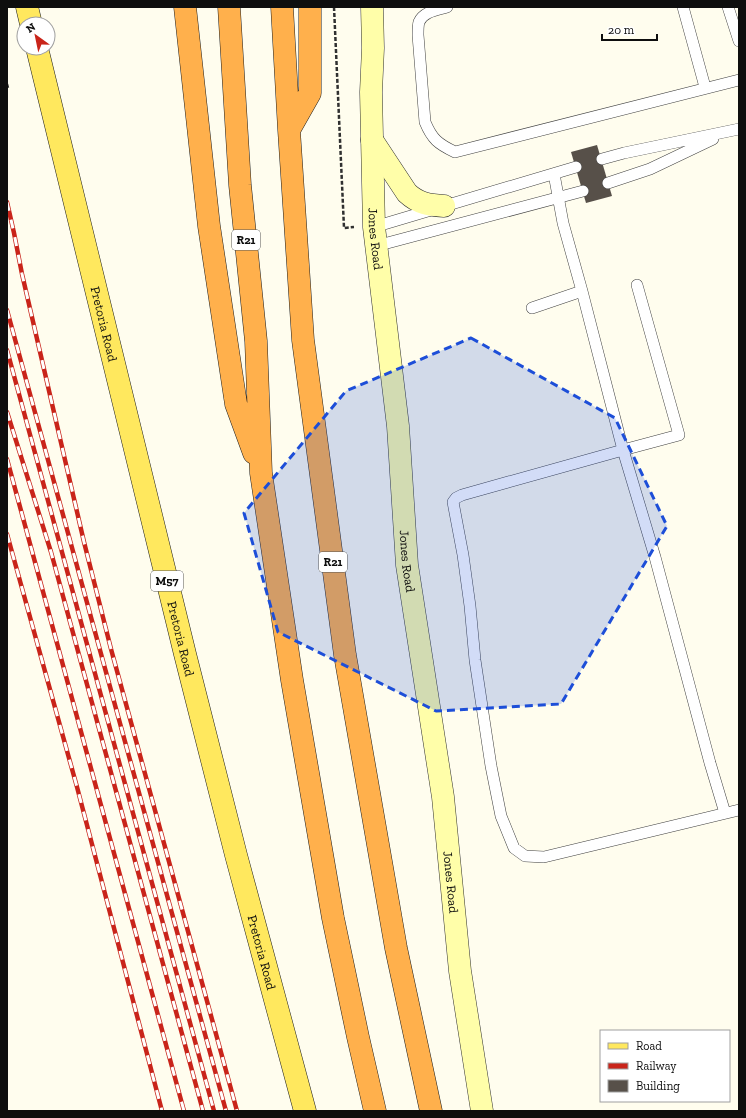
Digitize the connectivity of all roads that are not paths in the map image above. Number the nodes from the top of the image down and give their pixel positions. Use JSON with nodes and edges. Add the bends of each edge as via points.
{"nodes":[{"id":1,"x":186,"y":7,"type":"edge"},
{"id":2,"x":229,"y":7,"type":"edge"},
{"id":3,"x":282,"y":7,"type":"edge"},
{"id":4,"x":310,"y":7,"type":"edge"},
{"id":5,"x":372,"y":7,"type":"edge"},
{"id":6,"x":447,"y":7,"type":"edge"},
{"id":7,"x":683,"y":7,"type":"edge"},
{"id":8,"x":728,"y":7,"type":"edge"},
{"id":9,"x":739,"y":41,"type":"edge"},
{"id":10,"x":39,"y":56,"type":"edge"},
{"id":11,"x":739,"y":80,"type":"edge"},
{"id":12,"x":705,"y":87,"type":"junction"},
{"id":13,"x":289,"y":130,"type":"junction"},
{"id":14,"x":734,"y":130,"type":"edge"},
{"id":15,"x":372,"y":140,"type":"junction"},
{"id":16,"x":602,"y":159,"type":"dead end"},
{"id":17,"x":576,"y":167,"type":"dead end"},
{"id":18,"x":554,"y":174,"type":"junction"},
{"id":19,"x":608,"y":183,"type":"dead end"},
{"id":20,"x":582,"y":191,"type":"dead end"},
{"id":21,"x":558,"y":198,"type":"junction"},
{"id":22,"x":444,"y":206,"type":"junction"},
{"id":23,"x":375,"y":237,"type":"junction"},
{"id":24,"x":637,"y":285,"type":"dead end"},
{"id":25,"x":582,"y":291,"type":"junction"},
{"id":26,"x":532,"y":308,"type":"dead end"},
{"id":27,"x":623,"y":450,"type":"junction"},
{"id":28,"x":261,"y":473,"type":"junction"},
{"id":29,"x":739,"y":810,"type":"edge"},
{"id":30,"x":725,"y":813,"type":"junction"},
{"id":31,"x":305,"y":1111,"type":"edge"},
{"id":32,"x":375,"y":1111,"type":"edge"},
{"id":33,"x":431,"y":1111,"type":"edge"},
{"id":34,"x":482,"y":1111,"type":"edge"}],
"edges":[{"from":1,"to":28,"type":"highway","via":[[209,226],[236,404]]},
{"from":2,"to":28,"type":"highway","number":"R21","via":[[240,185],[256,340]]},
{"from":3,"to":13,"type":"highway","number":"R21"},
{"from":4,"to":13,"type":"highway","via":[[310,93]]},
{"from":5,"to":15,"type":"street","name":"Jones Road"},
{"from":6,"to":12,"type":"lane","via":[[425,15],[419,22],[418,35],[425,122],[430,134],[445,148],[455,152]]},
{"from":7,"to":12,"type":"lane"},
{"from":8,"to":9,"type":"lane"},
{"from":10,"to":31,"type":"main road","name":"Pretoria Road","number":"M57","via":[[186,662]]},
{"from":11,"to":12,"type":"lane"},
{"from":13,"to":33,"type":"highway","number":"R21","via":[[303,340],[345,655],[396,948]]},
{"from":14,"to":16,"type":"lane"},
{"from":14,"to":19,"type":"lane","via":[[650,169]]},
{"from":15,"to":22,"type":"street","via":[[407,194],[421,203]]},
{"from":15,"to":23,"type":"street","name":"Jones Road"},
{"from":17,"to":18,"type":"lane"},
{"from":18,"to":21,"type":"lane"},
{"from":18,"to":22,"type":"lane"},
{"from":20,"to":21,"type":"lane"},
{"from":21,"to":23,"type":"lane"},
{"from":21,"to":25,"type":"lane"},
{"from":22,"to":23,"type":"lane"},
{"from":23,"to":34,"type":"street","name":"Jones Road","via":[[398,426],[407,565],[443,797],[460,971]]},
{"from":24,"to":27,"type":"lane","via":[[678,435]]},
{"from":25,"to":26,"type":"lane"},
{"from":25,"to":27,"type":"lane"},
{"from":27,"to":30,"type":"lane"},
{"from":27,"to":30,"type":"lane","via":[[462,495],[453,502],[463,554],[475,660],[501,816],[514,848],[525,856],[544,857]]},
{"from":28,"to":32,"type":"highway","number":"R21","via":[[292,680],[332,910]]},
{"from":29,"to":30,"type":"lane"}]}
